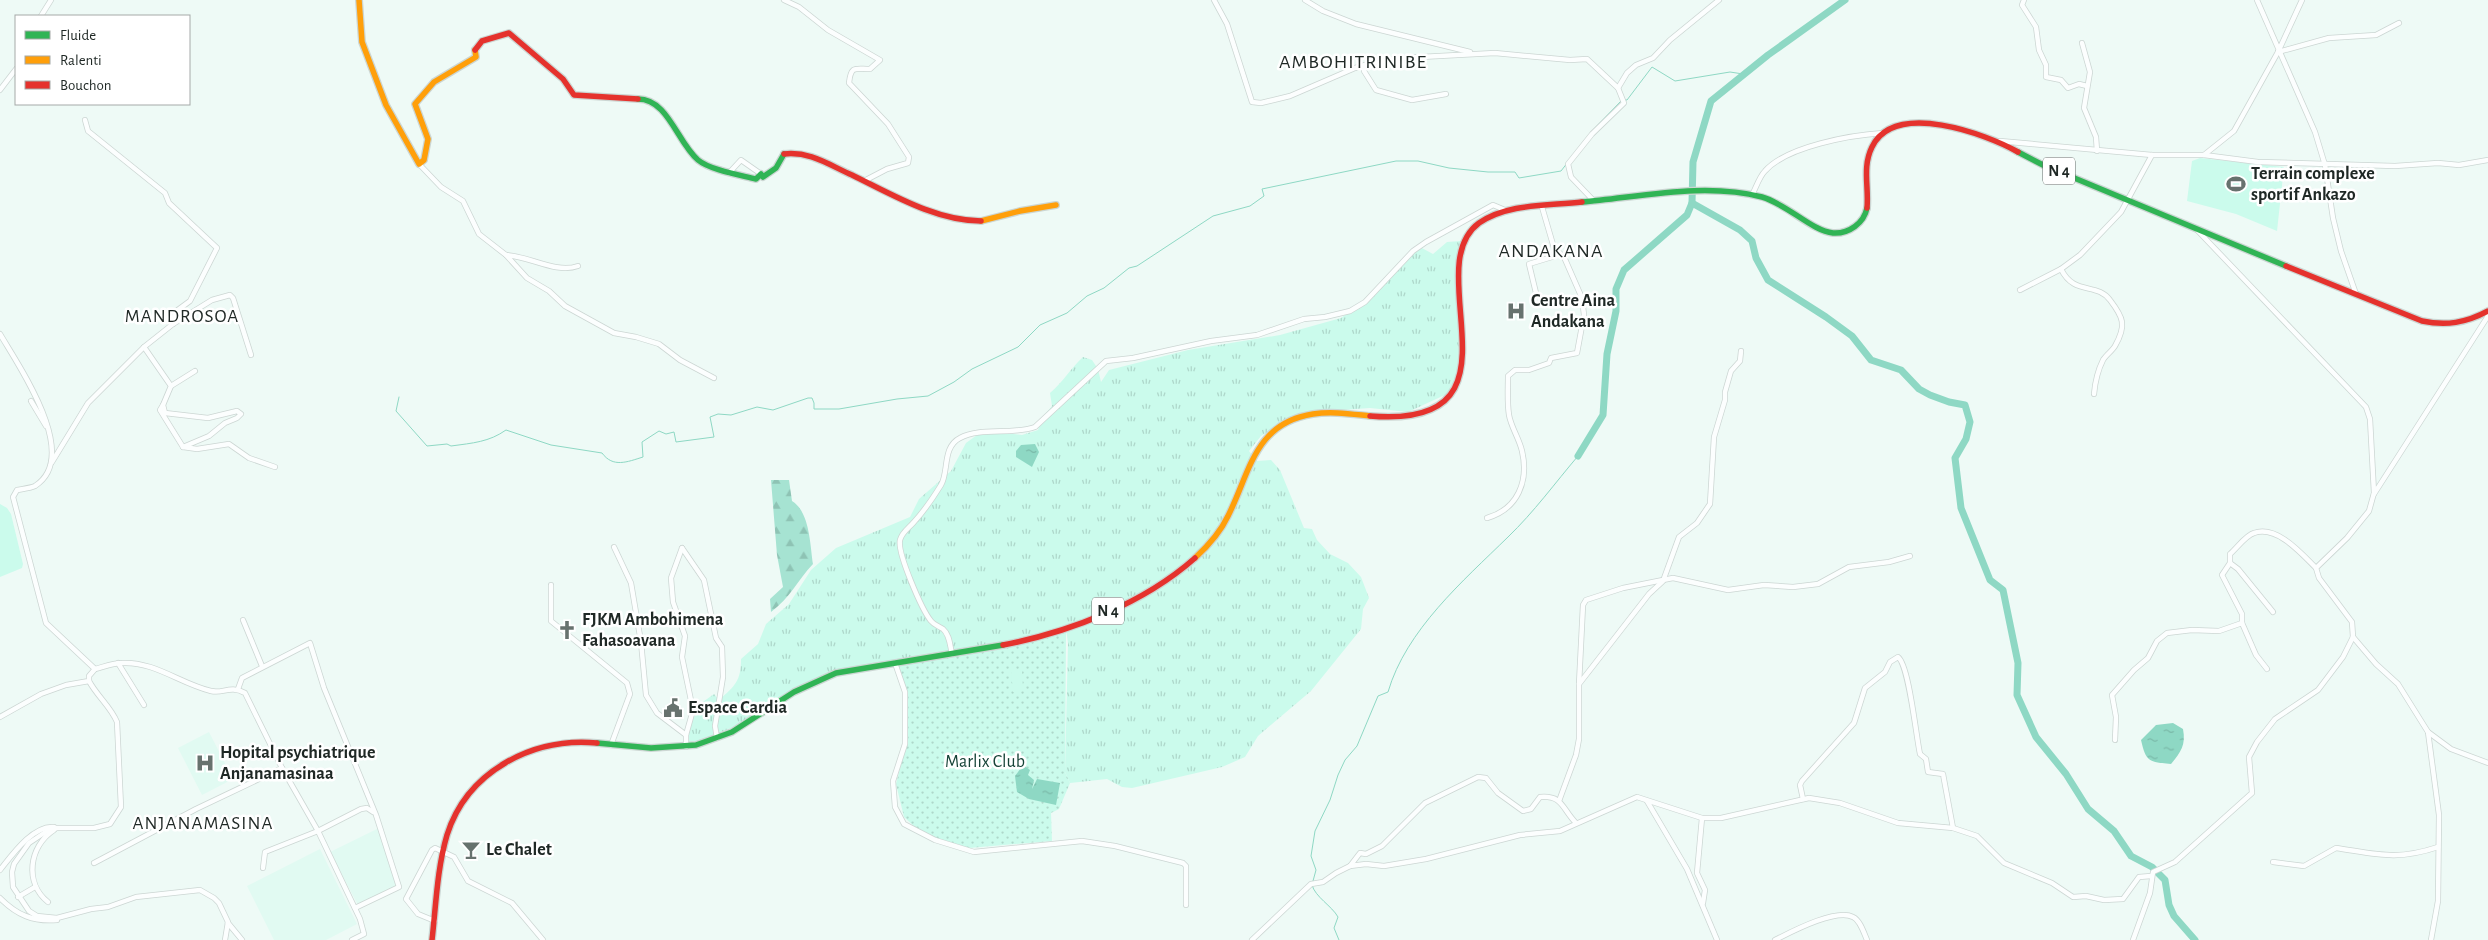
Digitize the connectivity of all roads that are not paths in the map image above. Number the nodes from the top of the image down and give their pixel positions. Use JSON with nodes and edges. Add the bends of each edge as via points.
{"nodes":[{"id":1,"x":51,"y":0,"type":"edge"},
{"id":2,"x":358,"y":0,"type":"edge"},
{"id":3,"x":784,"y":0,"type":"edge"},
{"id":4,"x":1214,"y":0,"type":"edge"},
{"id":5,"x":1305,"y":0,"type":"edge"},
{"id":6,"x":1719,"y":0,"type":"edge"},
{"id":7,"x":2024,"y":0,"type":"edge"},
{"id":8,"x":2257,"y":0,"type":"edge"},
{"id":9,"x":2302,"y":0,"type":"edge"},
{"id":10,"x":42,"y":15,"type":"edge"},
{"id":11,"x":2399,"y":23,"type":"dead end"},
{"id":12,"x":2082,"y":43,"type":"dead end"},
{"id":13,"x":2278,"y":52,"type":"junction"},
{"id":14,"x":1479,"y":54,"type":"junction"},
{"id":15,"x":1365,"y":65,"type":"junction"},
{"id":16,"x":15,"y":70,"type":"edge"},
{"id":17,"x":2087,"y":86,"type":"junction"},
{"id":18,"x":1618,"y":88,"type":"junction"},
{"id":19,"x":0,"y":90,"type":"edge"},
{"id":20,"x":1446,"y":94,"type":"dead end"},
{"id":21,"x":85,"y":120,"type":"dead end"},
{"id":22,"x":1885,"y":133,"type":"junction"},
{"id":23,"x":1996,"y":141,"type":"junction"},
{"id":24,"x":2097,"y":151,"type":"junction"},
{"id":25,"x":2152,"y":155,"type":"junction"},
{"id":26,"x":2204,"y":155,"type":"junction"},
{"id":27,"x":2488,"y":160,"type":"edge"},
{"id":28,"x":419,"y":164,"type":"junction"},
{"id":29,"x":2325,"y":165,"type":"junction"},
{"id":30,"x":729,"y":173,"type":"junction"},
{"id":31,"x":761,"y":174,"type":"junction"},
{"id":32,"x":864,"y":181,"type":"junction"},
{"id":33,"x":1752,"y":195,"type":"junction"},
{"id":34,"x":2128,"y":200,"type":"junction"},
{"id":35,"x":1594,"y":201,"type":"junction"},
{"id":36,"x":1056,"y":205,"type":"dead end"},
{"id":37,"x":1542,"y":207,"type":"junction"},
{"id":38,"x":1505,"y":210,"type":"junction"},
{"id":39,"x":2194,"y":227,"type":"junction"},
{"id":40,"x":1556,"y":251,"type":"junction"},
{"id":41,"x":506,"y":255,"type":"junction"},
{"id":42,"x":578,"y":266,"type":"dead end"},
{"id":43,"x":2061,"y":269,"type":"junction"},
{"id":44,"x":2020,"y":290,"type":"dead end"},
{"id":45,"x":1536,"y":294,"type":"dead end"},
{"id":46,"x":2356,"y":294,"type":"junction"},
{"id":47,"x":2488,"y":311,"type":"edge"},
{"id":48,"x":2488,"y":316,"type":"edge"},
{"id":49,"x":173,"y":324,"type":"junction"},
{"id":50,"x":0,"y":334,"type":"edge"},
{"id":51,"x":144,"y":347,"type":"junction"},
{"id":52,"x":1741,"y":351,"type":"dead end"},
{"id":53,"x":251,"y":355,"type":"dead end"},
{"id":54,"x":196,"y":371,"type":"dead end"},
{"id":55,"x":714,"y":378,"type":"dead end"},
{"id":56,"x":171,"y":386,"type":"junction"},
{"id":57,"x":2094,"y":394,"type":"dead end"},
{"id":58,"x":31,"y":401,"type":"dead end"},
{"id":59,"x":163,"y":405,"type":"junction"},
{"id":60,"x":48,"y":429,"type":"junction"},
{"id":61,"x":183,"y":447,"type":"junction"},
{"id":62,"x":275,"y":467,"type":"dead end"},
{"id":63,"x":49,"y":468,"type":"junction"},
{"id":64,"x":2373,"y":496,"type":"junction"},
{"id":65,"x":1487,"y":518,"type":"dead end"},
{"id":66,"x":614,"y":548,"type":"dead end"},
{"id":67,"x":1910,"y":556,"type":"dead end"},
{"id":68,"x":2230,"y":563,"type":"junction"},
{"id":69,"x":2316,"y":568,"type":"junction"},
{"id":70,"x":1663,"y":581,"type":"junction"},
{"id":71,"x":551,"y":585,"type":"dead end"},
{"id":72,"x":2273,"y":612,"type":"dead end"},
{"id":73,"x":243,"y":620,"type":"dead end"},
{"id":74,"x":2242,"y":623,"type":"junction"},
{"id":75,"x":2353,"y":637,"type":"junction"},
{"id":76,"x":952,"y":654,"type":"junction"},
{"id":77,"x":118,"y":663,"type":"junction"},
{"id":78,"x":895,"y":663,"type":"junction"},
{"id":79,"x":262,"y":666,"type":"junction"},
{"id":80,"x":2267,"y":668,"type":"dead end"},
{"id":81,"x":95,"y":669,"type":"junction"},
{"id":82,"x":89,"y":681,"type":"junction"},
{"id":83,"x":1579,"y":684,"type":"junction"},
{"id":84,"x":238,"y":689,"type":"junction"},
{"id":85,"x":144,"y":706,"type":"dead end"},
{"id":86,"x":0,"y":717,"type":"edge"},
{"id":87,"x":2428,"y":732,"type":"junction"},
{"id":88,"x":686,"y":735,"type":"junction"},
{"id":89,"x":717,"y":738,"type":"junction"},
{"id":90,"x":2115,"y":740,"type":"dead end"},
{"id":91,"x":612,"y":745,"type":"junction"},
{"id":92,"x":686,"y":747,"type":"junction"},
{"id":93,"x":2488,"y":764,"type":"edge"},
{"id":94,"x":282,"y":768,"type":"junction"},
{"id":95,"x":1803,"y":799,"type":"junction"},
{"id":96,"x":1559,"y":800,"type":"junction"},
{"id":97,"x":1647,"y":801,"type":"junction"},
{"id":98,"x":376,"y":815,"type":"junction"},
{"id":99,"x":1702,"y":818,"type":"junction"},
{"id":100,"x":1576,"y":823,"type":"junction"},
{"id":101,"x":58,"y":828,"type":"junction"},
{"id":102,"x":1953,"y":828,"type":"junction"},
{"id":103,"x":318,"y":831,"type":"junction"},
{"id":104,"x":2438,"y":847,"type":"junction"},
{"id":105,"x":444,"y":851,"type":"junction"},
{"id":106,"x":2273,"y":862,"type":"dead end"},
{"id":107,"x":94,"y":863,"type":"dead end"},
{"id":108,"x":1350,"y":866,"type":"junction"},
{"id":109,"x":263,"y":868,"type":"dead end"},
{"id":110,"x":0,"y":870,"type":"edge"},
{"id":111,"x":2152,"y":874,"type":"junction"},
{"id":112,"x":35,"y":887,"type":"junction"},
{"id":113,"x":18,"y":897,"type":"junction"},
{"id":114,"x":0,"y":898,"type":"edge"},
{"id":115,"x":48,"y":902,"type":"dead end"},
{"id":116,"x":1703,"y":903,"type":"junction"},
{"id":117,"x":1186,"y":905,"type":"dead end"},
{"id":118,"x":355,"y":908,"type":"junction"},
{"id":119,"x":78,"y":912,"type":"junction"},
{"id":120,"x":434,"y":921,"type":"junction"},
{"id":121,"x":228,"y":922,"type":"junction"},
{"id":122,"x":360,"y":938,"type":"edge"},
{"id":123,"x":225,"y":940,"type":"edge"},
{"id":124,"x":242,"y":940,"type":"edge"},
{"id":125,"x":352,"y":940,"type":"edge"},
{"id":126,"x":432,"y":940,"type":"edge"},
{"id":127,"x":543,"y":940,"type":"edge"},
{"id":128,"x":1252,"y":940,"type":"edge"},
{"id":129,"x":1717,"y":940,"type":"edge"},
{"id":130,"x":1775,"y":940,"type":"edge"},
{"id":131,"x":1867,"y":940,"type":"edge"},
{"id":132,"x":2133,"y":940,"type":"edge"},
{"id":133,"x":2431,"y":940,"type":"edge"}],
"edges":[{"from":1,"to":10,"type":"street"},
{"from":2,"to":28,"type":"main road","via":[[362,42],[386,105]]},
{"from":3,"to":32,"type":"street","via":[[800,7],[828,30],[880,60],[870,69],[853,70],[848,83],[888,124],[909,157],[908,163]]},
{"from":4,"to":15,"type":"street","via":[[1227,24],[1252,102],[1290,96]]},
{"from":5,"to":14,"type":"street","via":[[1323,12],[1356,24]]},
{"from":6,"to":18,"type":"street","via":[[1653,58],[1636,65]]},
{"from":7,"to":17,"type":"street","via":[[2022,5],[2036,27],[2046,77],[2061,80],[2068,88],[2079,84]]},
{"from":8,"to":13,"type":"street"},
{"from":9,"to":13,"type":"street"},
{"from":11,"to":13,"type":"street","via":[[2376,34],[2329,38]]},
{"from":12,"to":17,"type":"street","via":[[2090,72]]},
{"from":13,"to":26,"type":"street","via":[[2234,131]]},
{"from":13,"to":29,"type":"street","via":[[2315,132]]},
{"from":14,"to":15,"type":"street","via":[[1402,58]]},
{"from":14,"to":18,"type":"street","via":[[1587,58]]},
{"from":15,"to":20,"type":"street","via":[[1364,71],[1376,90],[1412,100]]},
{"from":16,"to":19,"type":"street"},
{"from":17,"to":24,"type":"street","via":[[2084,108],[2096,136]]},
{"from":18,"to":35,"type":"street","via":[[1624,103],[1592,134],[1568,164],[1571,177]]},
{"from":21,"to":49,"type":"street","via":[[88,131],[165,193],[169,203],[217,248],[190,301],[175,312]]},
{"from":22,"to":23,"type":"main road","number":"N 4","via":[[1900,126],[1940,125],[1975,132]]},
{"from":22,"to":33,"type":"street","via":[[1849,136],[1779,160],[1764,171]]},
{"from":22,"to":33,"type":"main road","number":"N 4","via":[[1874,144],[1867,162],[1867,210],[1861,222],[1850,230],[1838,234],[1825,233],[1783,205]]},
{"from":23,"to":24,"type":"street"},
{"from":23,"to":34,"type":"main road","number":"N 4","via":[[2043,165]]},
{"from":24,"to":25,"type":"street"},
{"from":25,"to":26,"type":"street"},
{"from":25,"to":34,"type":"street"},
{"from":26,"to":29,"type":"street","via":[[2258,162]]},
{"from":27,"to":29,"type":"street","via":[[2459,165]]},
{"from":28,"to":30,"type":"main road","via":[[424,160],[428,139],[415,104],[422,92],[476,56],[475,48],[482,41],[509,33],[564,79],[574,95],[648,98],[663,111],[698,160]]},
{"from":28,"to":41,"type":"street","via":[[441,187],[463,201],[479,234]]},
{"from":29,"to":46,"type":"street","via":[[2333,218]]},
{"from":30,"to":31,"type":"main road","via":[[756,179]]},
{"from":30,"to":31,"type":"street","via":[[741,160]]},
{"from":31,"to":32,"type":"main road","via":[[763,177],[776,168],[782,154],[794,151],[825,160]]},
{"from":32,"to":36,"type":"main road","via":[[936,211],[975,221],[995,221],[1015,212]]},
{"from":33,"to":35,"type":"main road","number":"N 4","via":[[1694,191]]},
{"from":34,"to":39,"type":"main road","number":"N 4"},
{"from":34,"to":43,"type":"street","via":[[2121,212],[2080,255]]},
{"from":35,"to":37,"type":"main road","number":"N 4"},
{"from":37,"to":38,"type":"main road","number":"N 4"},
{"from":37,"to":40,"type":"street"},
{"from":38,"to":76,"type":"main road","number":"N 4","via":[[1481,221],[1462,246],[1458,271],[1464,357],[1460,378],[1449,397],[1411,417],[1320,414],[1290,422],[1270,435],[1254,454],[1224,525],[1202,553],[1187,564],[1089,620],[1035,639]]},
{"from":38,"to":76,"type":"street","via":[[1493,205],[1426,242],[1413,251],[1365,302],[1350,311],[1304,319],[1257,335],[1106,361],[1035,427],[1022,432],[995,431],[960,438],[945,461],[942,483],[900,539],[904,565],[930,620],[944,629],[948,636]]},
{"from":39,"to":46,"type":"main road","number":"N 4"},
{"from":39,"to":64,"type":"street","via":[[2366,407],[2370,418]]},
{"from":40,"to":45,"type":"street","via":[[1552,257],[1530,264]]},
{"from":40,"to":65,"type":"street","via":[[1564,257],[1582,298],[1584,315],[1577,353],[1551,358],[1550,363],[1529,370],[1515,370],[1508,376],[1508,413],[1522,453],[1523,480],[1507,510]]},
{"from":41,"to":42,"type":"street","via":[[556,266]]},
{"from":41,"to":55,"type":"street","via":[[528,278],[565,306],[614,333],[659,344],[680,360]]},
{"from":43,"to":44,"type":"street"},
{"from":43,"to":57,"type":"street","via":[[2066,279],[2081,288],[2100,291],[2108,297],[2122,316],[2115,346],[2103,360]]},
{"from":46,"to":47,"type":"main road","number":"N 4","via":[[2412,318],[2440,325],[2469,321]]},
{"from":48,"to":64,"type":"street"},
{"from":49,"to":51,"type":"street"},
{"from":49,"to":53,"type":"street","via":[[212,300],[230,296],[236,304]]},
{"from":50,"to":60,"type":"street","via":[[44,412]]},
{"from":51,"to":56,"type":"street"},
{"from":51,"to":63,"type":"street","via":[[88,403]]},
{"from":52,"to":70,"type":"street","via":[[1740,361],[1732,371],[1725,392],[1714,437],[1710,504],[1696,523],[1679,537]]},
{"from":54,"to":56,"type":"street"},
{"from":56,"to":59,"type":"street"},
{"from":58,"to":60,"type":"street"},
{"from":59,"to":61,"type":"street","via":[[160,410],[162,417]]},
{"from":59,"to":61,"type":"street","via":[[164,413],[189,417],[208,418],[237,411],[241,414],[209,436]]},
{"from":60,"to":63,"type":"street","via":[[52,447]]},
{"from":61,"to":62,"type":"street","via":[[197,449],[228,444],[249,458]]},
{"from":63,"to":81,"type":"street","via":[[35,486],[17,490],[13,497],[46,622]]},
{"from":64,"to":69,"type":"street","via":[[2364,520]]},
{"from":66,"to":88,"type":"street","via":[[631,583],[646,694],[657,713]]},
{"from":67,"to":70,"type":"street","via":[[1849,567],[1818,584],[1793,587],[1764,585],[1728,590],[1673,578]]},
{"from":68,"to":69,"type":"street","via":[[2230,554],[2252,533],[2269,532],[2292,545]]},
{"from":68,"to":72,"type":"street"},
{"from":68,"to":74,"type":"street","via":[[2222,575],[2242,614]]},
{"from":69,"to":75,"type":"street","via":[[2319,578],[2352,622]]},
{"from":70,"to":83,"type":"street","via":[[1649,594]]},
{"from":70,"to":83,"type":"street","via":[[1644,583],[1586,600],[1583,605]]},
{"from":71,"to":91,"type":"street","via":[[551,621],[627,683],[630,694]]},
{"from":73,"to":79,"type":"street"},
{"from":74,"to":80,"type":"street","via":[[2256,655]]},
{"from":74,"to":90,"type":"street","via":[[2219,631],[2167,633],[2156,642],[2148,658],[2112,695],[2116,716]]},
{"from":75,"to":87,"type":"street","via":[[2398,684]]},
{"from":75,"to":111,"type":"street","via":[[2343,657],[2318,690],[2275,719],[2256,742],[2250,757],[2252,792],[2175,862]]},
{"from":76,"to":78,"type":"main road","number":"N 4"},
{"from":77,"to":81,"type":"street"},
{"from":77,"to":84,"type":"street","via":[[141,664],[213,692]]},
{"from":77,"to":85,"type":"street"},
{"from":78,"to":89,"type":"main road","number":"N 4","via":[[828,675],[801,688],[760,717]]},
{"from":78,"to":117,"type":"street","via":[[904,692],[905,744],[893,781],[895,807],[904,824],[935,840],[974,852],[1082,841],[1183,863],[1186,866]]},
{"from":79,"to":84,"type":"street","via":[[242,678]]},
{"from":79,"to":98,"type":"street","via":[[310,642],[324,688]]},
{"from":81,"to":82,"type":"street"},
{"from":82,"to":86,"type":"street","via":[[41,694]]},
{"from":82,"to":101,"type":"street","via":[[117,722],[121,807],[110,824],[102,827]]},
{"from":83,"to":96,"type":"street","via":[[1579,739]]},
{"from":84,"to":94,"type":"street","via":[[245,693]]},
{"from":87,"to":93,"type":"street","via":[[2451,749]]},
{"from":87,"to":104,"type":"street","via":[[2439,815]]},
{"from":88,"to":89,"type":"street","via":[[693,710],[682,657],[685,636],[673,602],[671,578],[682,548],[704,580],[716,638],[722,647],[723,677]]},
{"from":88,"to":92,"type":"street"},
{"from":89,"to":92,"type":"main road","number":"N 4"},
{"from":91,"to":92,"type":"main road","number":"N 4","via":[[659,749]]},
{"from":91,"to":105,"type":"main road","number":"N 4","via":[[561,743],[538,747],[514,757],[483,778],[451,823]]},
{"from":94,"to":103,"type":"street"},
{"from":94,"to":107,"type":"street"},
{"from":95,"to":99,"type":"street","via":[[1721,818]]},
{"from":95,"to":102,"type":"street","via":[[1840,802],[1898,823]]},
{"from":95,"to":102,"type":"street","via":[[1802,781],[1854,723],[1864,688],[1898,657],[1907,674],[1920,754],[1926,759],[1928,772],[1944,774]]},
{"from":96,"to":100,"type":"street"},
{"from":96,"to":108,"type":"street","via":[[1551,796],[1540,797],[1531,809],[1523,811],[1498,793],[1486,778],[1478,777],[1426,803],[1382,846],[1366,854],[1360,852]]},
{"from":97,"to":99,"type":"street"},
{"from":97,"to":100,"type":"street","via":[[1637,797],[1630,799]]},
{"from":97,"to":116,"type":"street"},
{"from":98,"to":103,"type":"street","via":[[367,808]]},
{"from":98,"to":118,"type":"street","via":[[399,887]]},
{"from":99,"to":116,"type":"street","via":[[1697,873],[1704,890]]},
{"from":100,"to":108,"type":"street","via":[[1560,831],[1520,835],[1426,859],[1384,866]]},
{"from":101,"to":110,"type":"street","via":[[36,832]]},
{"from":101,"to":112,"type":"street","via":[[47,834],[37,848],[32,872]]},
{"from":101,"to":113,"type":"street","via":[[39,835],[19,856],[12,872],[13,887]]},
{"from":102,"to":111,"type":"street","via":[[1977,836],[2004,863],[2052,883],[2069,896],[2123,899],[2139,877]]},
{"from":103,"to":109,"type":"street","via":[[265,852]]},
{"from":103,"to":118,"type":"street"},
{"from":104,"to":106,"type":"street","via":[[2398,856],[2336,848],[2304,866]]},
{"from":104,"to":133,"type":"street","via":[[2438,901]]},
{"from":105,"to":120,"type":"main road","number":"N 4"},
{"from":105,"to":120,"type":"street","via":[[432,850],[406,899],[418,914]]},
{"from":105,"to":127,"type":"street","via":[[454,857],[468,881],[512,903]]},
{"from":108,"to":128,"type":"street","via":[[1323,882],[1313,884]]},
{"from":111,"to":132,"type":"street","via":[[2150,893]]},
{"from":112,"to":113,"type":"street"},
{"from":112,"to":115,"type":"street"},
{"from":113,"to":119,"type":"street","via":[[37,916],[57,918]]},
{"from":114,"to":119,"type":"street","via":[[10,908],[33,920],[56,920]]},
{"from":116,"to":129,"type":"street"},
{"from":118,"to":122,"type":"street","via":[[363,927],[364,934]]},
{"from":119,"to":121,"type":"street","via":[[108,907],[136,897],[200,890],[214,898]]},
{"from":120,"to":126,"type":"main road","number":"N 4"},
{"from":121,"to":123,"type":"street"},
{"from":121,"to":124,"type":"street"},
{"from":122,"to":125,"type":"street"},
{"from":130,"to":131,"type":"street","via":[[1822,920],[1848,915],[1857,920]]}]}
